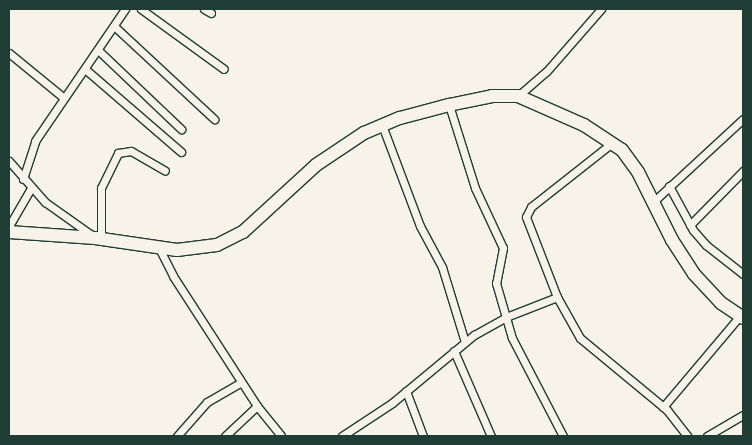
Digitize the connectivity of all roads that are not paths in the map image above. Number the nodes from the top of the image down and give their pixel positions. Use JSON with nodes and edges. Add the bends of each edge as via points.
{"nodes":[{"id":1,"x":125,"y":9,"type":"edge"},
{"id":2,"x":141,"y":9,"type":"edge"},
{"id":3,"x":601,"y":9,"type":"edge"},
{"id":4,"x":114,"y":26,"type":"junction"},
{"id":5,"x":98,"y":50,"type":"junction"},
{"id":6,"x":9,"y":52,"type":"edge"},
{"id":7,"x":224,"y":68,"type":"dead end"},
{"id":8,"x":85,"y":69,"type":"junction"},
{"id":9,"x":518,"y":96,"type":"junction"},
{"id":10,"x":64,"y":98,"type":"junction"},
{"id":11,"x":449,"y":105,"type":"junction"},
{"id":12,"x":214,"y":119,"type":"dead end"},
{"id":13,"x":743,"y":119,"type":"edge"},
{"id":14,"x":382,"y":125,"type":"junction"},
{"id":15,"x":181,"y":129,"type":"dead end"},
{"id":16,"x":613,"y":142,"type":"junction"},
{"id":17,"x":181,"y":152,"type":"dead end"},
{"id":18,"x":9,"y":161,"type":"edge"},
{"id":19,"x":165,"y":171,"type":"dead end"},
{"id":20,"x":743,"y":172,"type":"edge"},
{"id":21,"x":24,"y":179,"type":"junction"},
{"id":22,"x":669,"y":186,"type":"junction"},
{"id":23,"x":31,"y":188,"type":"junction"},
{"id":24,"x":653,"y":202,"type":"junction"},
{"id":25,"x":690,"y":225,"type":"junction"},
{"id":26,"x":9,"y":226,"type":"edge"},
{"id":27,"x":9,"y":232,"type":"edge"},
{"id":28,"x":98,"y":238,"type":"junction"},
{"id":29,"x":159,"y":248,"type":"junction"},
{"id":30,"x":743,"y":274,"type":"edge"},
{"id":31,"x":557,"y":297,"type":"junction"},
{"id":32,"x":506,"y":317,"type":"junction"},
{"id":33,"x":742,"y":317,"type":"edge"},
{"id":34,"x":465,"y":342,"type":"junction"},
{"id":35,"x":454,"y":351,"type":"junction"},
{"id":36,"x":241,"y":382,"type":"junction"},
{"id":37,"x":406,"y":391,"type":"junction"},
{"id":38,"x":257,"y":406,"type":"junction"},
{"id":39,"x":663,"y":407,"type":"junction"},
{"id":40,"x":743,"y":414,"type":"edge"},
{"id":41,"x":177,"y":436,"type":"edge"},
{"id":42,"x":225,"y":436,"type":"edge"},
{"id":43,"x":281,"y":436,"type":"edge"},
{"id":44,"x":342,"y":436,"type":"edge"},
{"id":45,"x":423,"y":436,"type":"edge"},
{"id":46,"x":491,"y":436,"type":"edge"},
{"id":47,"x":563,"y":436,"type":"edge"},
{"id":48,"x":687,"y":436,"type":"edge"},
{"id":49,"x":707,"y":436,"type":"edge"}],
"edges":[{"from":1,"to":4,"type":"street"},
{"from":2,"to":7,"type":"street"},
{"from":3,"to":9,"type":"street","via":[[553,65]]},
{"from":4,"to":5,"type":"street"},
{"from":4,"to":12,"type":"street"},
{"from":5,"to":8,"type":"street"},
{"from":5,"to":15,"type":"street"},
{"from":6,"to":10,"type":"street"},
{"from":8,"to":10,"type":"street"},
{"from":8,"to":17,"type":"street"},
{"from":9,"to":11,"type":"highway","via":[[492,96]]},
{"from":9,"to":16,"type":"highway","via":[[567,116]]},
{"from":10,"to":21,"type":"street","via":[[35,141]]},
{"from":11,"to":14,"type":"highway"},
{"from":11,"to":32,"type":"street","via":[[475,188],[503,248],[495,275]]},
{"from":13,"to":22,"type":"street"},
{"from":14,"to":29,"type":"highway","via":[[316,165],[231,239],[191,250]]},
{"from":14,"to":34,"type":"street","via":[[420,226],[442,267]]},
{"from":16,"to":24,"type":"highway","via":[[630,160]]},
{"from":16,"to":31,"type":"street","via":[[526,212]]},
{"from":18,"to":21,"type":"street"},
{"from":19,"to":28,"type":"street","via":[[131,151],[118,153],[101,188]]},
{"from":20,"to":25,"type":"street"},
{"from":21,"to":23,"type":"street"},
{"from":22,"to":24,"type":"street"},
{"from":22,"to":25,"type":"street"},
{"from":23,"to":26,"type":"street"},
{"from":23,"to":28,"type":"street"},
{"from":24,"to":33,"type":"highway","via":[[694,274],[721,303]]},
{"from":25,"to":30,"type":"street","via":[[706,245]]},
{"from":27,"to":28,"type":"highway"},
{"from":28,"to":29,"type":"highway"},
{"from":29,"to":36,"type":"street","via":[[173,276]]},
{"from":31,"to":32,"type":"street"},
{"from":31,"to":39,"type":"street","via":[[588,346]]},
{"from":32,"to":34,"type":"street"},
{"from":32,"to":47,"type":"street","via":[[518,350]]},
{"from":33,"to":39,"type":"street"},
{"from":34,"to":35,"type":"street"},
{"from":35,"to":37,"type":"street"},
{"from":35,"to":46,"type":"street"},
{"from":36,"to":38,"type":"street"},
{"from":36,"to":41,"type":"street","via":[[208,402]]},
{"from":37,"to":44,"type":"street"},
{"from":37,"to":45,"type":"street"},
{"from":38,"to":42,"type":"street"},
{"from":38,"to":43,"type":"street"},
{"from":39,"to":48,"type":"street"},
{"from":40,"to":49,"type":"street"}]}
